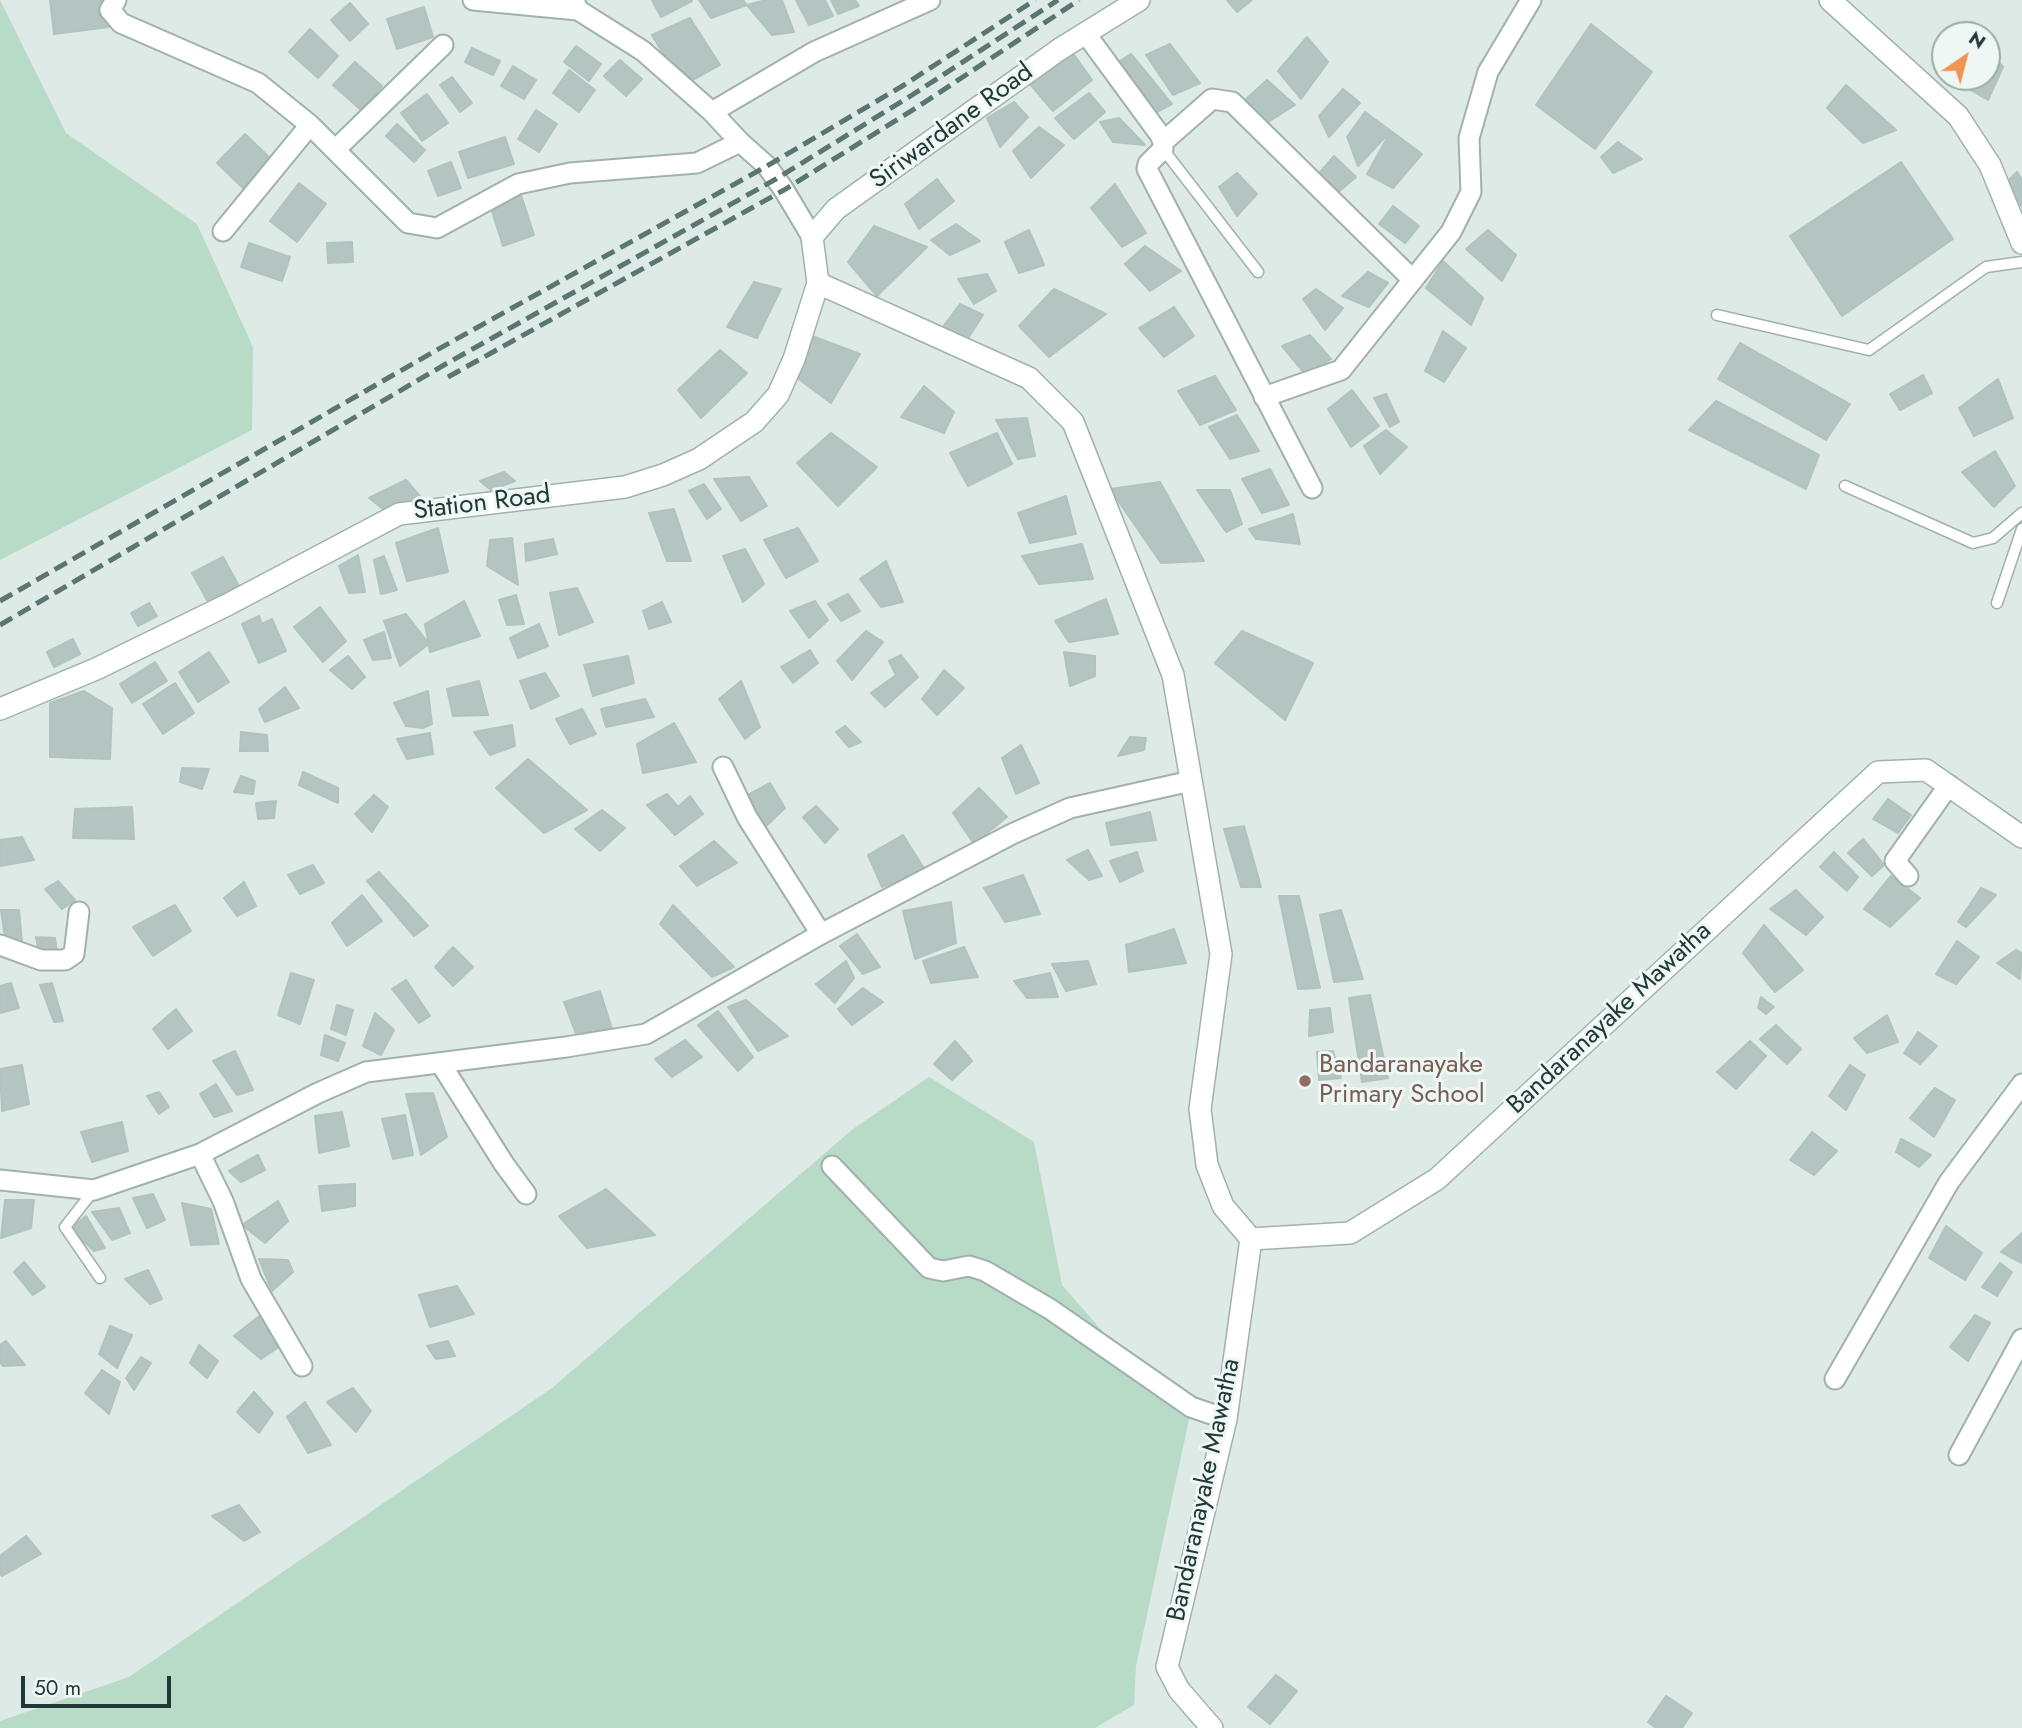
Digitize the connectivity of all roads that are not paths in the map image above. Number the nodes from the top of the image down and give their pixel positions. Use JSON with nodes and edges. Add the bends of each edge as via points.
{"nodes":[{"id":1,"x":116,"y":0,"type":"edge"},
{"id":2,"x":473,"y":0,"type":"edge"},
{"id":3,"x":930,"y":0,"type":"edge"},
{"id":4,"x":1139,"y":0,"type":"edge"},
{"id":5,"x":1531,"y":0,"type":"edge"},
{"id":6,"x":1830,"y":0,"type":"edge"},
{"id":7,"x":576,"y":5,"type":"edge"},
{"id":8,"x":1086,"y":34,"type":"junction"},
{"id":9,"x":443,"y":45,"type":"dead end"},
{"id":10,"x":712,"y":112,"type":"junction"},
{"id":11,"x":310,"y":125,"type":"junction"},
{"id":12,"x":740,"y":142,"type":"junction"},
{"id":13,"x":1163,"y":146,"type":"junction"},
{"id":14,"x":335,"y":150,"type":"junction"},
{"id":15,"x":223,"y":231,"type":"dead end"},
{"id":16,"x":812,"y":237,"type":"junction"},
{"id":17,"x":2022,"y":243,"type":"edge"},
{"id":18,"x":2022,"y":262,"type":"edge"},
{"id":19,"x":1258,"y":272,"type":"dead end"},
{"id":20,"x":1413,"y":280,"type":"junction"},
{"id":21,"x":818,"y":284,"type":"junction"},
{"id":22,"x":1717,"y":315,"type":"dead end"},
{"id":23,"x":1264,"y":397,"type":"junction"},
{"id":24,"x":1845,"y":486,"type":"dead end"},
{"id":25,"x":1312,"y":488,"type":"dead end"},
{"id":26,"x":2021,"y":517,"type":"edge"},
{"id":27,"x":2022,"y":529,"type":"edge"},
{"id":28,"x":1997,"y":603,"type":"dead end"},
{"id":29,"x":0,"y":709,"type":"edge"},
{"id":30,"x":723,"y":767,"type":"dead end"},
{"id":31,"x":1191,"y":781,"type":"junction"},
{"id":32,"x":1949,"y":785,"type":"junction"},
{"id":33,"x":2022,"y":837,"type":"edge"},
{"id":34,"x":1908,"y":876,"type":"dead end"},
{"id":35,"x":79,"y":912,"type":"dead end"},
{"id":36,"x":821,"y":934,"type":"junction"},
{"id":37,"x":0,"y":945,"type":"edge"},
{"id":38,"x":441,"y":1064,"type":"junction"},
{"id":39,"x":2022,"y":1084,"type":"edge"},
{"id":40,"x":200,"y":1154,"type":"junction"},
{"id":41,"x":832,"y":1166,"type":"dead end"},
{"id":42,"x":0,"y":1180,"type":"edge"},
{"id":43,"x":94,"y":1189,"type":"junction"},
{"id":44,"x":526,"y":1194,"type":"dead end"},
{"id":45,"x":1251,"y":1239,"type":"junction"},
{"id":46,"x":100,"y":1278,"type":"dead end"},
{"id":47,"x":2022,"y":1339,"type":"edge"},
{"id":48,"x":302,"y":1366,"type":"dead end"},
{"id":49,"x":1835,"y":1379,"type":"dead end"},
{"id":50,"x":1226,"y":1419,"type":"junction"},
{"id":51,"x":1959,"y":1455,"type":"dead end"},
{"id":52,"x":1212,"y":1728,"type":"edge"}],
"edges":[{"from":1,"to":11,"type":"street","via":[[110,10],[121,23],[258,83]]},
{"from":2,"to":7,"type":"street"},
{"from":3,"to":10,"type":"street","via":[[814,52]]},
{"from":4,"to":8,"type":"street","name":"Siriwardane Road"},
{"from":5,"to":20,"type":"street","via":[[1488,72],[1469,138],[1471,192],[1451,232]]},
{"from":6,"to":17,"type":"street","via":[[1958,116],[1990,165]]},
{"from":7,"to":10,"type":"street","via":[[643,51]]},
{"from":8,"to":13,"type":"street","via":[[1160,135]]},
{"from":8,"to":16,"type":"street","name":"Siriwardane Road","via":[[836,209]]},
{"from":9,"to":14,"type":"street"},
{"from":10,"to":12,"type":"street"},
{"from":11,"to":14,"type":"street"},
{"from":11,"to":15,"type":"street"},
{"from":12,"to":14,"type":"street","via":[[697,163],[570,173],[518,184],[437,228],[408,223]]},
{"from":12,"to":16,"type":"street","via":[[767,166]]},
{"from":13,"to":19,"type":"lane"},
{"from":13,"to":20,"type":"street","via":[[1212,99],[1232,102]]},
{"from":13,"to":23,"type":"street","via":[[1147,169]]},
{"from":16,"to":21,"type":"street"},
{"from":18,"to":22,"type":"lane","via":[[1986,267],[1869,350]]},
{"from":20,"to":23,"type":"street","via":[[1341,370]]},
{"from":21,"to":29,"type":"street","name":"Station Road","via":[[778,395],[754,422],[699,460],[625,487],[398,514],[227,606]]},
{"from":21,"to":31,"type":"street","via":[[1029,378],[1073,422],[1174,676]]},
{"from":23,"to":25,"type":"street"},
{"from":24,"to":26,"type":"lane","via":[[1973,542],[1993,538]]},
{"from":27,"to":28,"type":"lane"},
{"from":30,"to":36,"type":"street","via":[[747,817]]},
{"from":31,"to":36,"type":"street","via":[[1070,808]]},
{"from":31,"to":45,"type":"street","via":[[1221,954],[1200,1109],[1207,1165],[1223,1206]]},
{"from":32,"to":33,"type":"street","name":"Bandaranayake Mawatha"},
{"from":32,"to":34,"type":"street","via":[[1895,861]]},
{"from":32,"to":45,"type":"street","name":"Bandaranayake Mawatha","via":[[1926,770],[1878,772],[1437,1179],[1350,1233]]},
{"from":35,"to":37,"type":"street","via":[[74,954],[65,960],[41,960]]},
{"from":36,"to":38,"type":"street","via":[[646,1034]]},
{"from":38,"to":40,"type":"street","via":[[366,1072]]},
{"from":38,"to":44,"type":"street"},
{"from":39,"to":49,"type":"street","via":[[1949,1182]]},
{"from":40,"to":43,"type":"street"},
{"from":40,"to":48,"type":"street","via":[[223,1201],[251,1279]]},
{"from":41,"to":50,"type":"street","via":[[929,1268],[943,1271],[969,1266],[985,1271],[1050,1309],[1191,1407]]},
{"from":42,"to":43,"type":"street"},
{"from":43,"to":46,"type":"lane","via":[[65,1227]]},
{"from":45,"to":50,"type":"street","name":"Bandaranayake Mawatha"},
{"from":47,"to":51,"type":"street"},
{"from":50,"to":52,"type":"street","name":"Bandaranayake Mawatha","via":[[1167,1667],[1179,1690]]}]}
